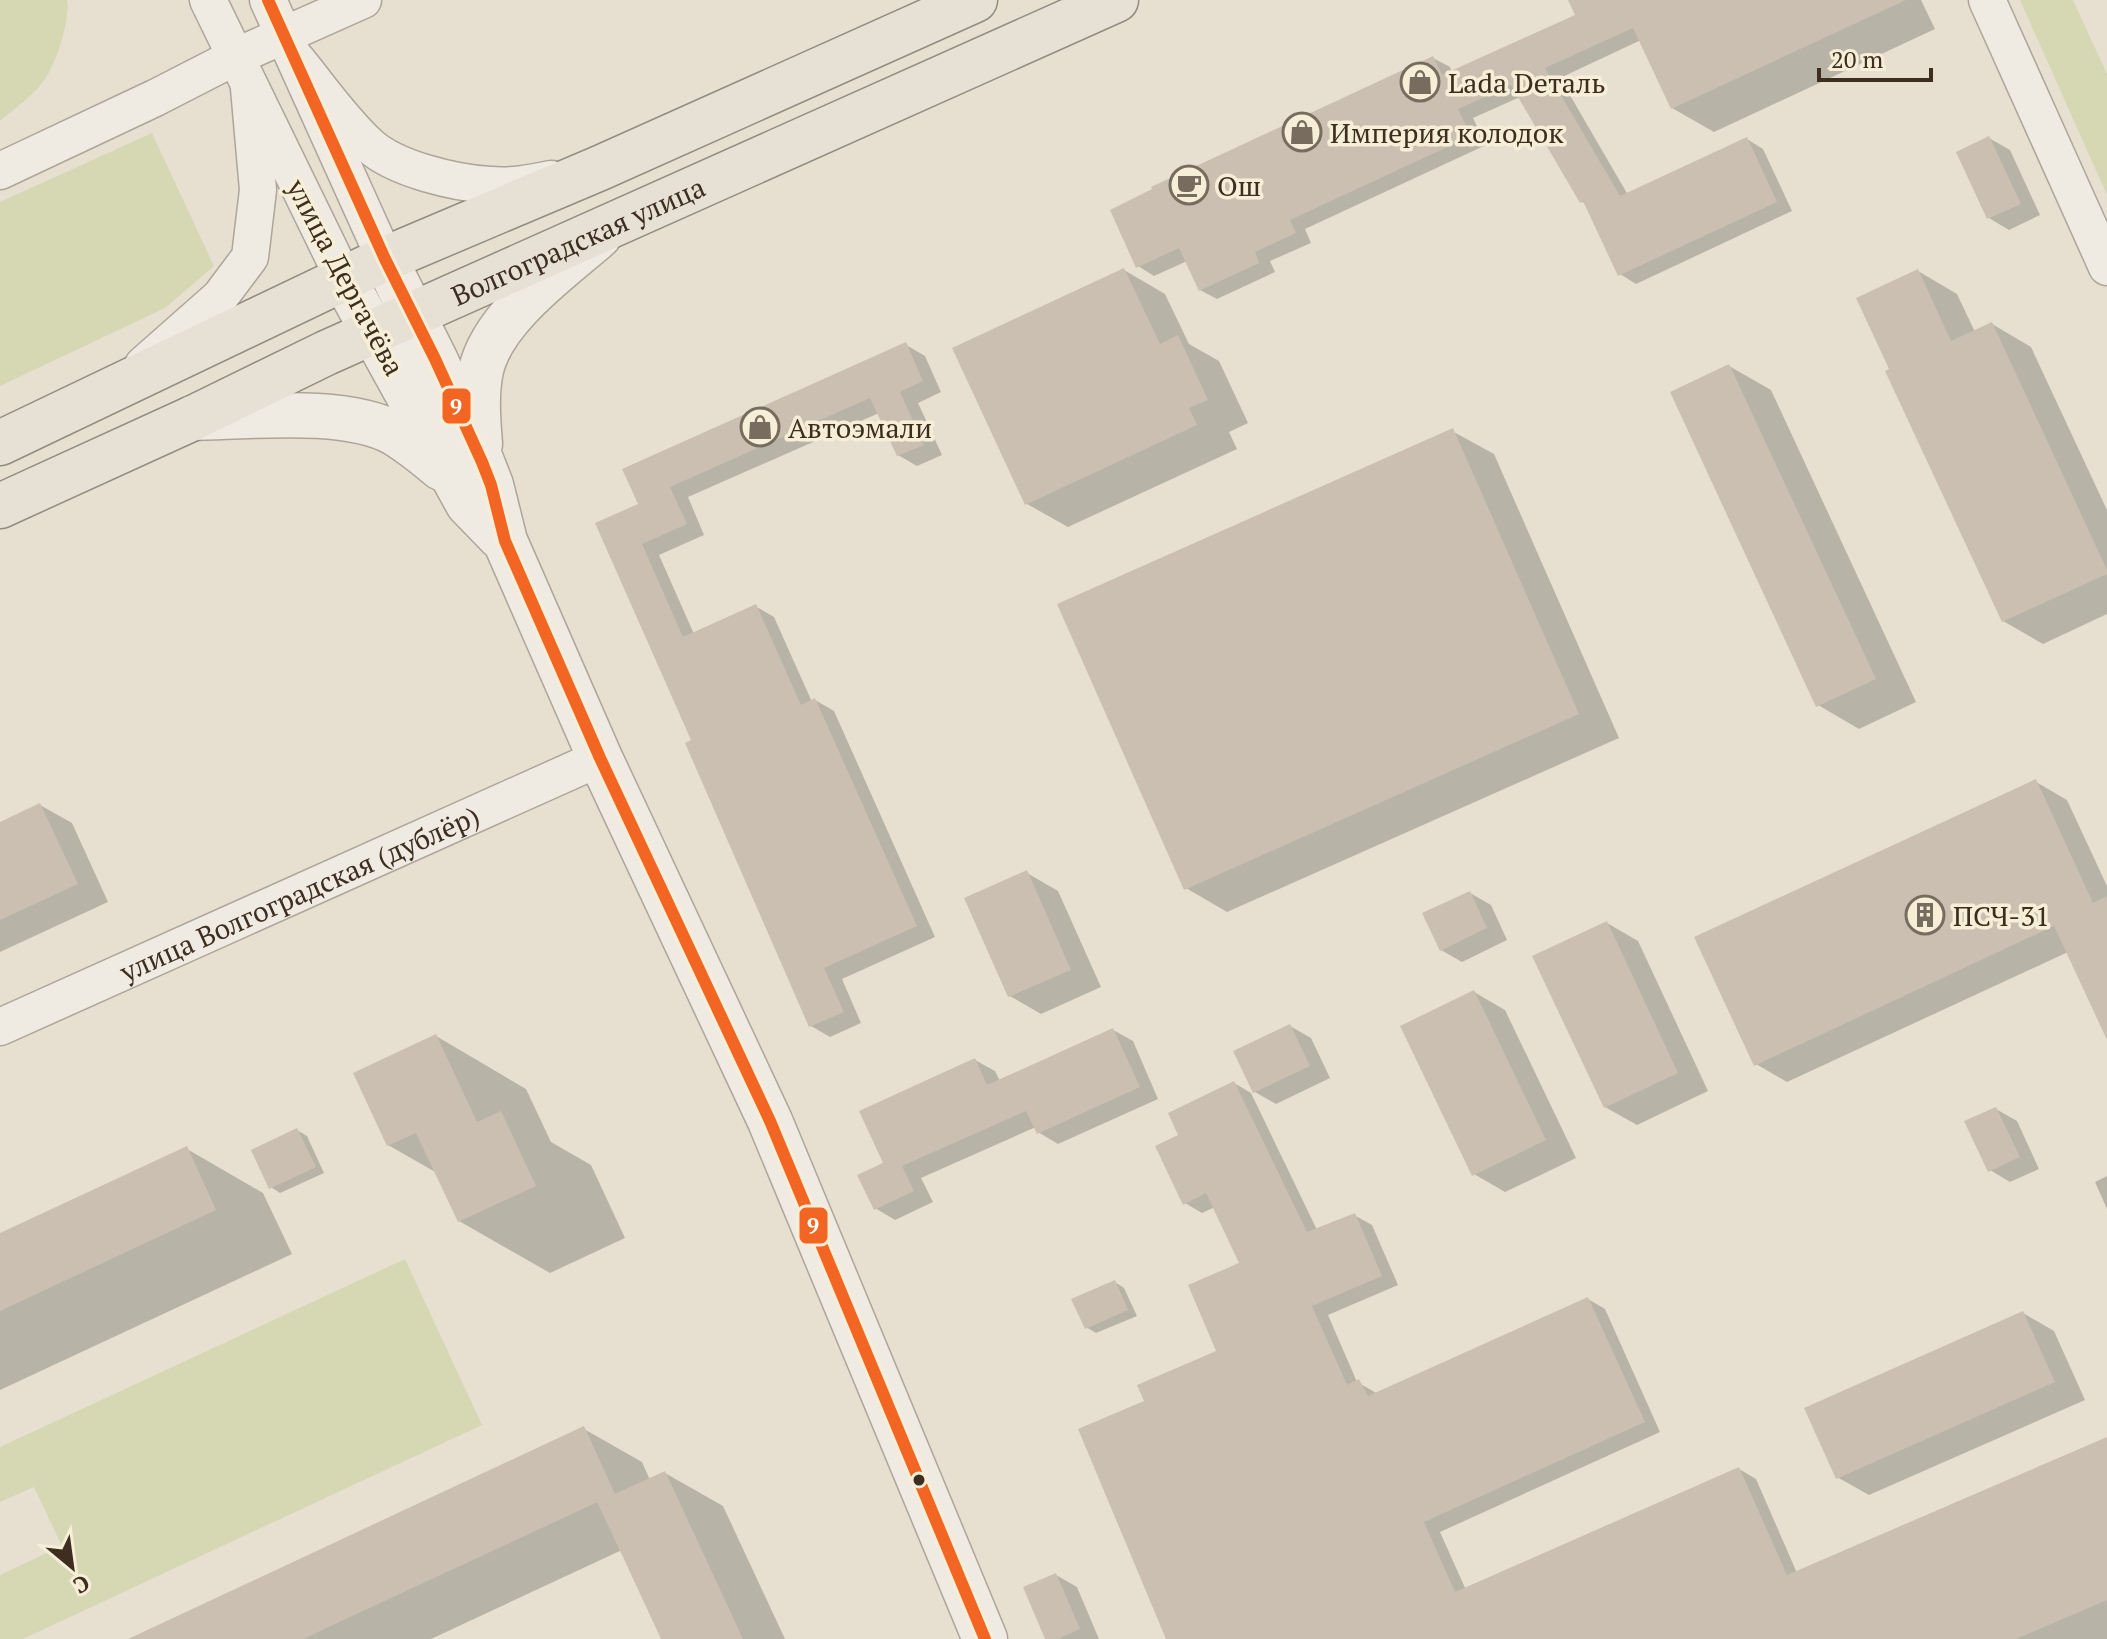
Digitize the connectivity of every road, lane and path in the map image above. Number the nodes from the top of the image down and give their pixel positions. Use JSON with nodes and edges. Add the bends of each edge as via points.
{"nodes":[{"id":1,"x":208,"y":0,"type":"edge"},
{"id":2,"x":268,"y":0,"type":"edge"},
{"id":3,"x":363,"y":0,"type":"edge"},
{"id":4,"x":975,"y":0,"type":"edge"},
{"id":5,"x":1116,"y":0,"type":"edge"},
{"id":6,"x":1987,"y":0,"type":"edge"},
{"id":7,"x":291,"y":47,"type":"junction"},
{"id":8,"x":242,"y":72,"type":"junction"},
{"id":9,"x":600,"y":168,"type":"junction"},
{"id":10,"x":0,"y":171,"type":"edge"},
{"id":11,"x":611,"y":226,"type":"junction"},
{"id":12,"x":385,"y":259,"type":"junction"},
{"id":13,"x":2107,"y":267,"type":"edge"},
{"id":14,"x":344,"y":279,"type":"junction"},
{"id":15,"x":413,"y":316,"type":"junction"},
{"id":16,"x":373,"y":332,"type":"junction"},
{"id":17,"x":119,"y":387,"type":"junction"},
{"id":18,"x":193,"y":418,"type":"junction"},
{"id":19,"x":0,"y":443,"type":"edge"},
{"id":20,"x":468,"y":471,"type":"junction"},
{"id":21,"x":0,"y":506,"type":"edge"},
{"id":22,"x":600,"y":758,"type":"junction"},
{"id":23,"x":0,"y":1027,"type":"edge"},
{"id":24,"x":985,"y":1639,"type":"edge"}],
"edges":[{"from":1,"to":8,"type":"street","name":"улица Дергачёва"},
{"from":2,"to":7,"type":"street","name":"улица Дергачёва"},
{"from":3,"to":7,"type":"street"},
{"from":4,"to":9,"type":"main road","name":"Волгоградская улица"},
{"from":5,"to":11,"type":"main road","name":"Волгоградская улица"},
{"from":6,"to":13,"type":"street"},
{"from":7,"to":8,"type":"street"},
{"from":7,"to":9,"type":"street","via":[[370,146],[405,165],[490,185],[525,185]]},
{"from":7,"to":12,"type":"street","name":"улица Дергачёва"},
{"from":8,"to":10,"type":"street","via":[[155,98]]},
{"from":8,"to":14,"type":"street","name":"улица Дергачёва"},
{"from":8,"to":17,"type":"street","via":[[258,190],[250,257],[220,297]]},
{"from":9,"to":12,"type":"main road","name":"Волгоградская улица"},
{"from":11,"to":15,"type":"main road","name":"Волгоградская улица"},
{"from":11,"to":20,"type":"street","via":[[533,293],[493,342],[481,369]]},
{"from":12,"to":14,"type":"main road","name":"Волгоградская улица"},
{"from":12,"to":15,"type":"street","name":"улица Дергачёва"},
{"from":14,"to":16,"type":"street","name":"улица Дергачёва"},
{"from":14,"to":17,"type":"main road","name":"Волгоградская улица"},
{"from":15,"to":16,"type":"main road","name":"Волгоградская улица"},
{"from":15,"to":20,"type":"street","name":"улица Дергачёва"},
{"from":16,"to":18,"type":"main road","name":"Волгоградская улица"},
{"from":16,"to":20,"type":"street","name":"улица Дергачёва"},
{"from":17,"to":19,"type":"main road","name":"Волгоградская улица"},
{"from":18,"to":20,"type":"street","via":[[353,421],[394,433]]},
{"from":18,"to":21,"type":"main road","name":"Волгоградская улица"},
{"from":20,"to":22,"type":"street","name":"улица Дергачёва","via":[[491,485],[505,541]]},
{"from":22,"to":23,"type":"street","name":"улица Волгоградская (дублёр)"},
{"from":22,"to":24,"type":"street","name":"улица Дергачёва","via":[[770,1121]]}]}
